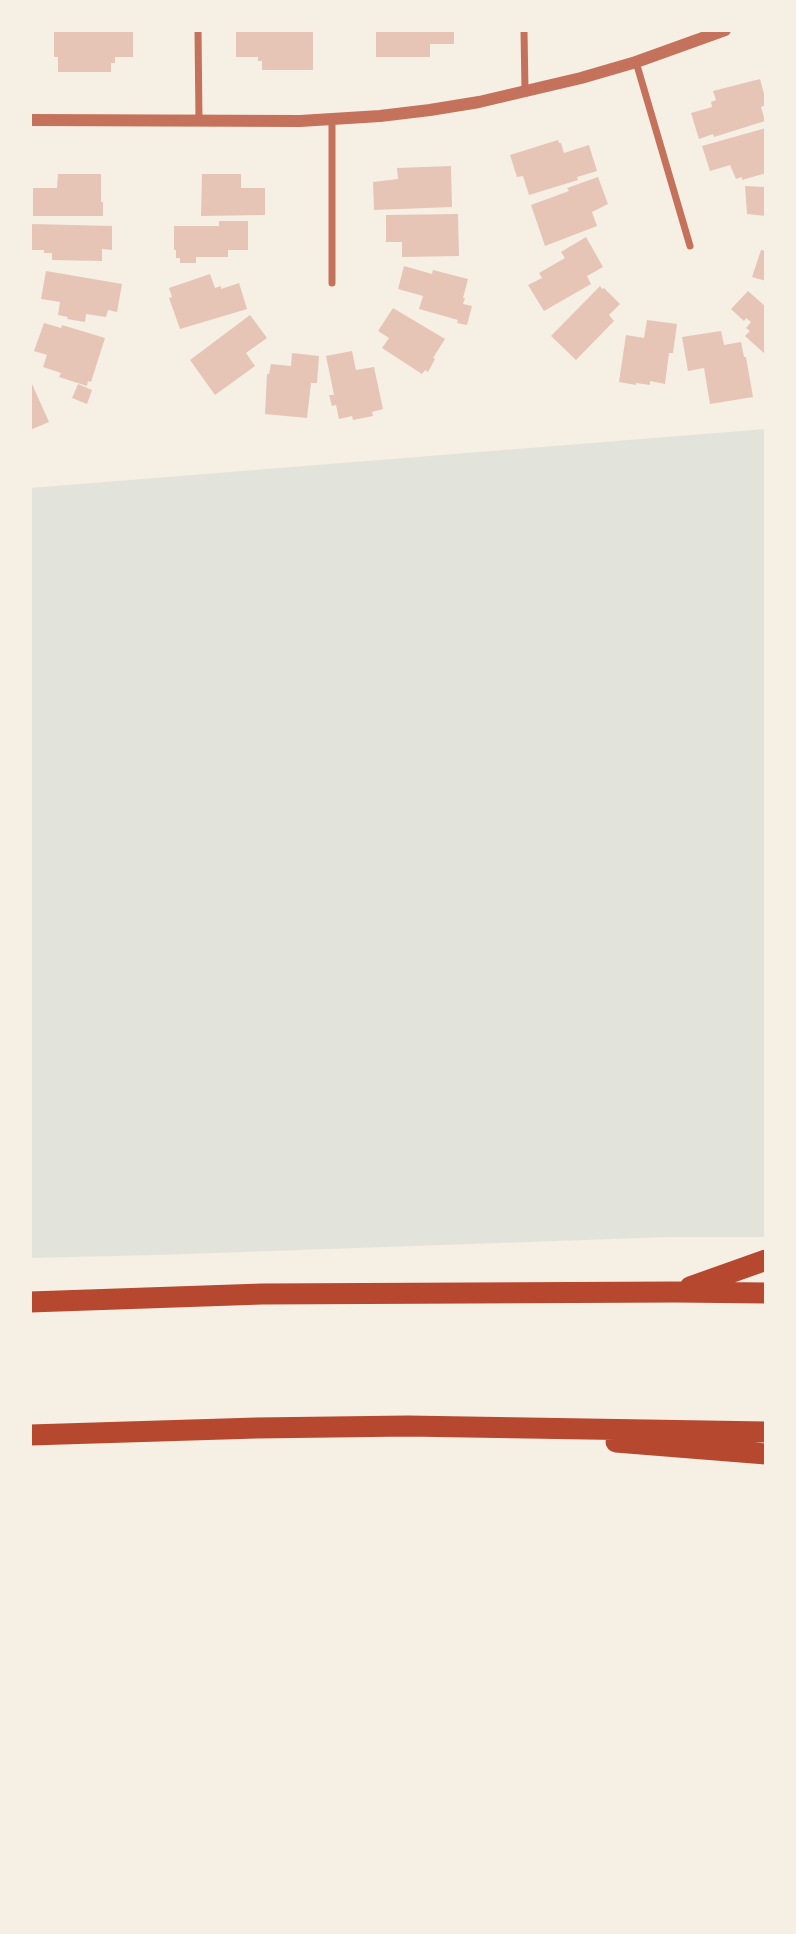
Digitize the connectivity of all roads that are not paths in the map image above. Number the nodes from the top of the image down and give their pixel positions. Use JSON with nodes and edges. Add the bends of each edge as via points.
{"nodes":[{"id":1,"x":198,"y":30,"type":"edge"},
{"id":2,"x":524,"y":30,"type":"edge"},
{"id":3,"x":725,"y":30,"type":"edge"},
{"id":4,"x":636,"y":62,"type":"junction"},
{"id":5,"x":525,"y":91,"type":"junction"},
{"id":6,"x":332,"y":119,"type":"junction"},
{"id":7,"x":30,"y":120,"type":"edge"},
{"id":8,"x":199,"y":121,"type":"junction"},
{"id":9,"x":690,"y":246,"type":"dead end"},
{"id":10,"x":332,"y":283,"type":"dead end"},
{"id":11,"x":766,"y":1260,"type":"edge"},
{"id":12,"x":675,"y":1292,"type":"junction"},
{"id":13,"x":766,"y":1293,"type":"edge"},
{"id":14,"x":30,"y":1303,"type":"edge"},
{"id":15,"x":408,"y":1426,"type":"junction"},
{"id":16,"x":766,"y":1432,"type":"edge"},
{"id":17,"x":30,"y":1435,"type":"edge"},
{"id":18,"x":766,"y":1454,"type":"edge"}],
"edges":[{"from":1,"to":8,"type":"street"},
{"from":2,"to":5,"type":"street"},
{"from":3,"to":4,"type":"street"},
{"from":4,"to":5,"type":"street"},
{"from":4,"to":9,"type":"street"},
{"from":5,"to":6,"type":"street","via":[[430,110]]},
{"from":6,"to":8,"type":"street"},
{"from":6,"to":10,"type":"street"},
{"from":7,"to":8,"type":"street"},
{"from":11,"to":12,"type":"highway"},
{"from":12,"to":13,"type":"highway"},
{"from":12,"to":14,"type":"highway","via":[[262,1294]]},
{"from":15,"to":16,"type":"highway"},
{"from":15,"to":17,"type":"highway"},
{"from":15,"to":18,"type":"highway"}]}
